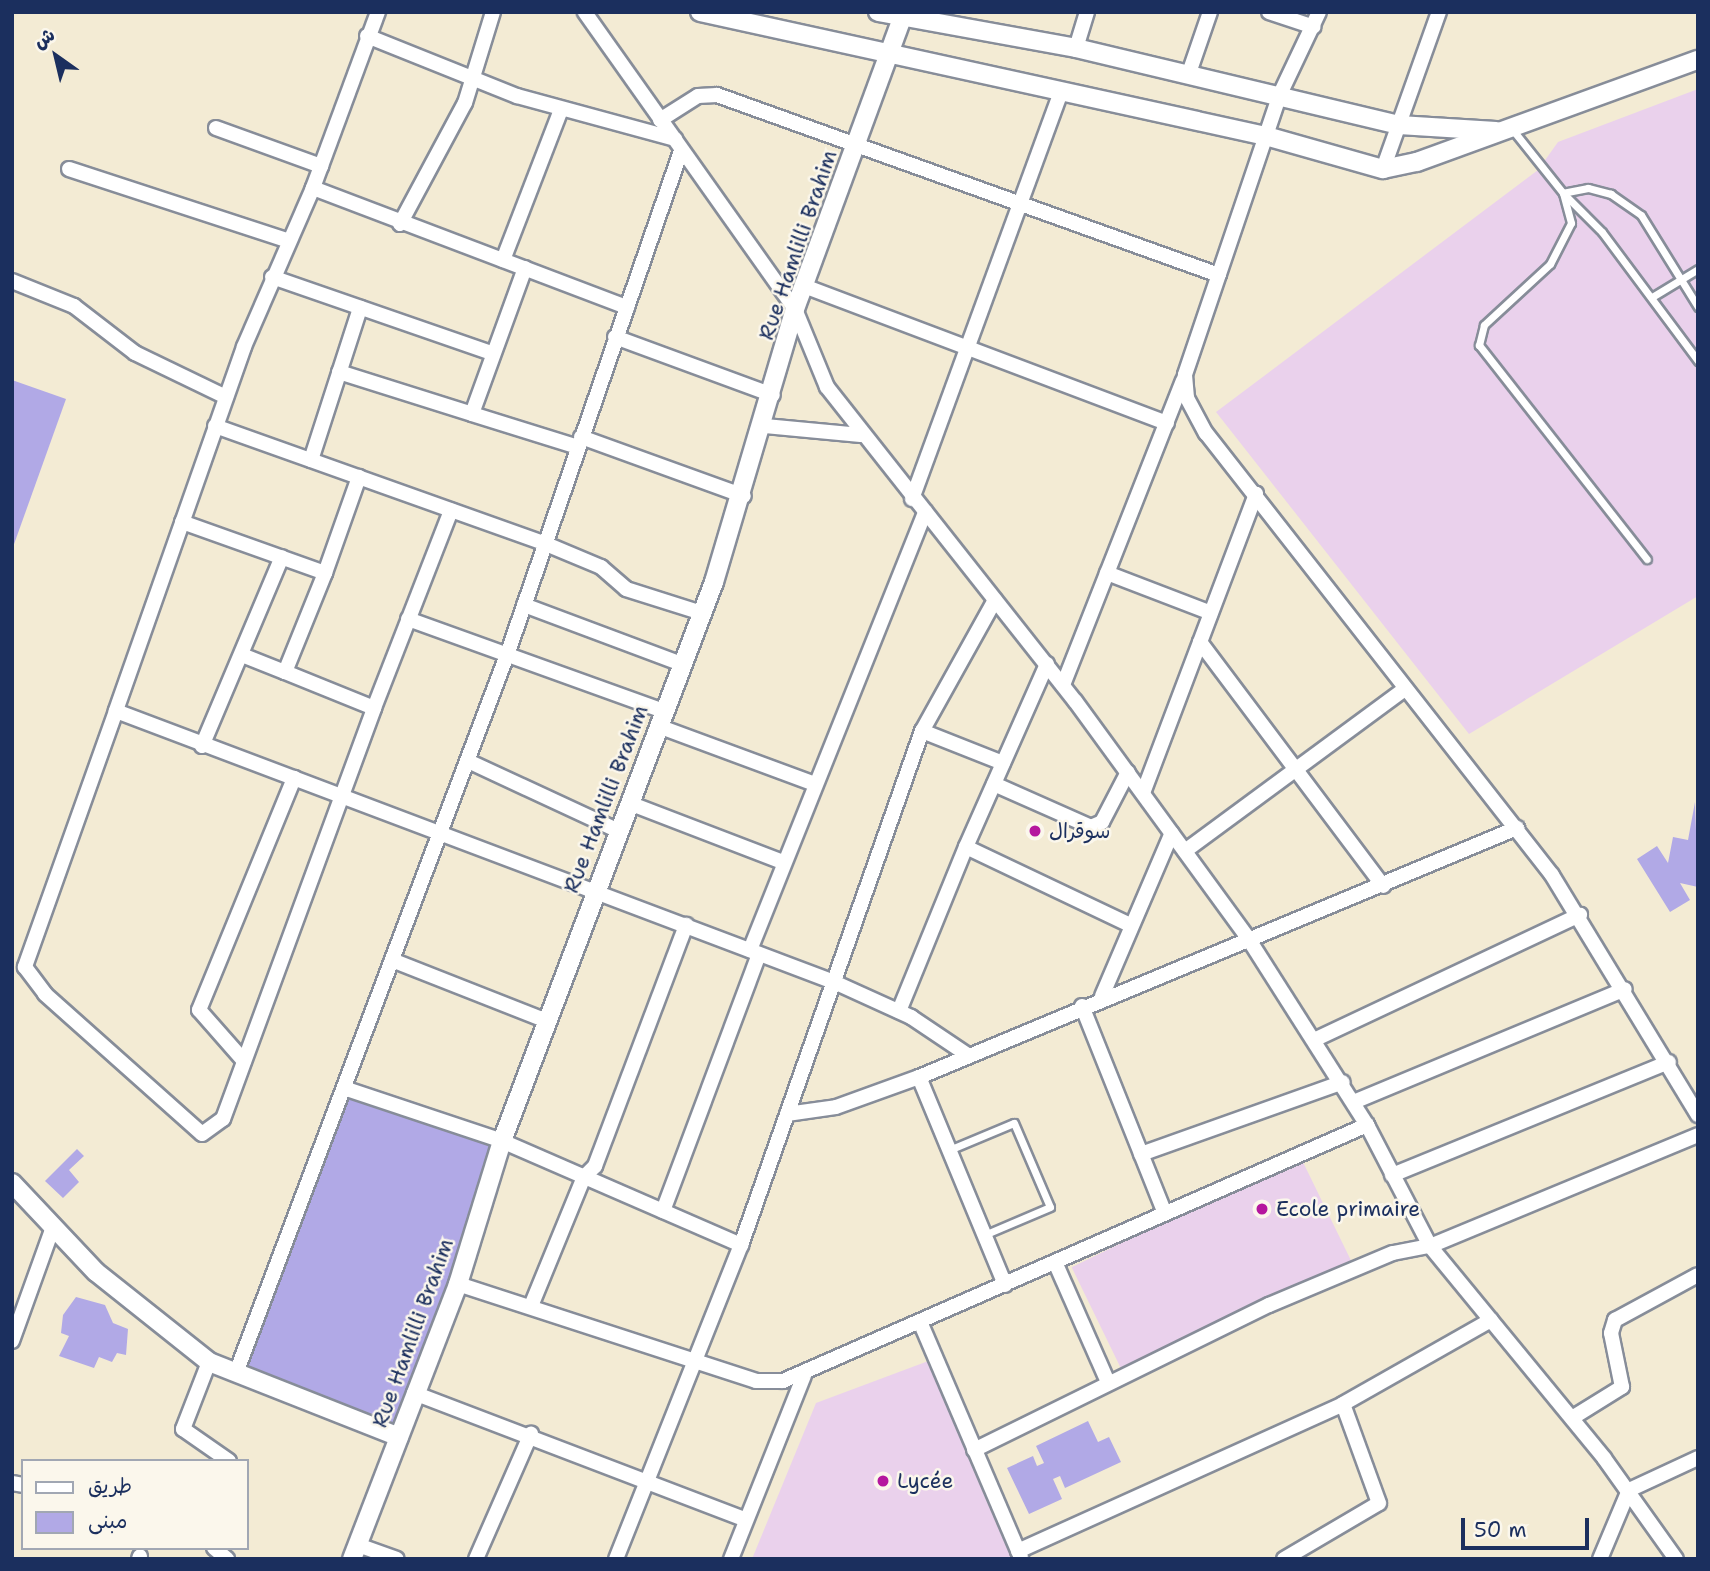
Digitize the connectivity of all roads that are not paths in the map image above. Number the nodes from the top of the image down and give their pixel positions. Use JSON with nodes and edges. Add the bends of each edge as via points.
{"nodes":[{"id":1,"x":378,"y":12,"type":"edge"},
{"id":2,"x":493,"y":12,"type":"edge"},
{"id":3,"x":585,"y":12,"type":"edge"},
{"id":4,"x":700,"y":12,"type":"edge"},
{"id":5,"x":878,"y":12,"type":"edge"},
{"id":6,"x":1087,"y":12,"type":"edge"},
{"id":7,"x":1210,"y":12,"type":"edge"},
{"id":8,"x":1269,"y":12,"type":"edge"},
{"id":9,"x":1320,"y":12,"type":"edge"},
{"id":10,"x":1439,"y":12,"type":"edge"},
{"id":11,"x":903,"y":15,"type":"edge"},
{"id":12,"x":1314,"y":27,"type":"junction"},
{"id":13,"x":367,"y":36,"type":"junction"},
{"id":14,"x":1076,"y":48,"type":"junction"},
{"id":15,"x":891,"y":52,"type":"junction"},
{"id":16,"x":1698,"y":60,"type":"edge"},
{"id":17,"x":1189,"y":74,"type":"junction"},
{"id":18,"x":475,"y":79,"type":"junction"},
{"id":19,"x":1061,"y":91,"type":"junction"},
{"id":20,"x":1280,"y":94,"type":"junction"},
{"id":21,"x":561,"y":110,"type":"junction"},
{"id":22,"x":660,"y":120,"type":"junction"},
{"id":23,"x":1399,"y":125,"type":"junction"},
{"id":24,"x":216,"y":128,"type":"dead end"},
{"id":25,"x":1507,"y":130,"type":"junction"},
{"id":26,"x":1266,"y":136,"type":"junction"},
{"id":27,"x":678,"y":145,"type":"junction"},
{"id":28,"x":856,"y":147,"type":"junction"},
{"id":29,"x":321,"y":166,"type":"junction"},
{"id":30,"x":69,"y":169,"type":"dead end"},
{"id":31,"x":1383,"y":169,"type":"junction"},
{"id":32,"x":313,"y":188,"type":"junction"},
{"id":33,"x":1563,"y":193,"type":"junction"},
{"id":34,"x":1019,"y":205,"type":"junction"},
{"id":35,"x":400,"y":224,"type":"junction"},
{"id":36,"x":289,"y":241,"type":"junction"},
{"id":37,"x":503,"y":260,"type":"junction"},
{"id":38,"x":525,"y":268,"type":"junction"},
{"id":39,"x":1698,"y":269,"type":"edge"},
{"id":40,"x":1219,"y":275,"type":"junction"},
{"id":41,"x":272,"y":277,"type":"junction"},
{"id":42,"x":1682,"y":278,"type":"junction"},
{"id":43,"x":12,"y":281,"type":"edge"},
{"id":44,"x":804,"y":286,"type":"junction"},
{"id":45,"x":1652,"y":297,"type":"junction"},
{"id":46,"x":627,"y":307,"type":"junction"},
{"id":47,"x":1698,"y":307,"type":"edge"},
{"id":48,"x":359,"y":309,"type":"junction"},
{"id":49,"x":795,"y":309,"type":"junction"},
{"id":50,"x":615,"y":337,"type":"junction"},
{"id":51,"x":968,"y":348,"type":"junction"},
{"id":52,"x":492,"y":353,"type":"junction"},
{"id":53,"x":1698,"y":361,"type":"edge"},
{"id":54,"x":339,"y":372,"type":"junction"},
{"id":55,"x":1185,"y":375,"type":"junction"},
{"id":56,"x":773,"y":395,"type":"junction"},
{"id":57,"x":226,"y":397,"type":"junction"},
{"id":58,"x":472,"y":414,"type":"junction"},
{"id":59,"x":1167,"y":423,"type":"junction"},
{"id":60,"x":215,"y":426,"type":"junction"},
{"id":61,"x":765,"y":426,"type":"junction"},
{"id":62,"x":861,"y":435,"type":"junction"},
{"id":63,"x":580,"y":442,"type":"junction"},
{"id":64,"x":311,"y":460,"type":"junction"},
{"id":65,"x":359,"y":477,"type":"junction"},
{"id":66,"x":1256,"y":494,"type":"junction"},
{"id":67,"x":744,"y":496,"type":"junction"},
{"id":68,"x":912,"y":499,"type":"junction"},
{"id":69,"x":451,"y":510,"type":"junction"},
{"id":70,"x":925,"y":512,"type":"junction"},
{"id":71,"x":182,"y":522,"type":"junction"},
{"id":72,"x":546,"y":544,"type":"junction"},
{"id":73,"x":282,"y":557,"type":"junction"},
{"id":74,"x":1647,"y":559,"type":"dead end"},
{"id":75,"x":325,"y":573,"type":"junction"},
{"id":76,"x":1107,"y":573,"type":"junction"},
{"id":77,"x":995,"y":600,"type":"junction"},
{"id":78,"x":524,"y":605,"type":"junction"},
{"id":79,"x":702,"y":613,"type":"junction"},
{"id":80,"x":1211,"y":613,"type":"junction"},
{"id":81,"x":408,"y":619,"type":"junction"},
{"id":82,"x":1200,"y":642,"type":"junction"},
{"id":83,"x":242,"y":654,"type":"junction"},
{"id":84,"x":507,"y":655,"type":"junction"},
{"id":85,"x":682,"y":664,"type":"junction"},
{"id":86,"x":1046,"y":664,"type":"junction"},
{"id":87,"x":285,"y":672,"type":"junction"},
{"id":88,"x":1063,"y":685,"type":"junction"},
{"id":89,"x":1405,"y":690,"type":"junction"},
{"id":90,"x":374,"y":708,"type":"junction"},
{"id":91,"x":116,"y":711,"type":"junction"},
{"id":92,"x":661,"y":718,"type":"junction"},
{"id":93,"x":922,"y":732,"type":"junction"},
{"id":94,"x":202,"y":746,"type":"junction"},
{"id":95,"x":468,"y":761,"type":"junction"},
{"id":96,"x":1003,"y":763,"type":"junction"},
{"id":97,"x":1294,"y":770,"type":"junction"},
{"id":98,"x":1128,"y":772,"type":"junction"},
{"id":99,"x":294,"y":778,"type":"junction"},
{"id":100,"x":812,"y":783,"type":"junction"},
{"id":101,"x":993,"y":784,"type":"junction"},
{"id":102,"x":1143,"y":793,"type":"junction"},
{"id":103,"x":342,"y":795,"type":"junction"},
{"id":104,"x":629,"y":803,"type":"junction"},
{"id":105,"x":1517,"y":828,"type":"junction"},
{"id":106,"x":441,"y":831,"type":"junction"},
{"id":107,"x":619,"y":831,"type":"junction"},
{"id":108,"x":1172,"y":833,"type":"junction"},
{"id":109,"x":966,"y":847,"type":"junction"},
{"id":110,"x":1185,"y":851,"type":"junction"},
{"id":111,"x":783,"y":862,"type":"junction"},
{"id":112,"x":1383,"y":886,"type":"junction"},
{"id":113,"x":596,"y":890,"type":"junction"},
{"id":114,"x":1580,"y":915,"type":"junction"},
{"id":115,"x":686,"y":925,"type":"junction"},
{"id":116,"x":1130,"y":925,"type":"junction"},
{"id":117,"x":1248,"y":938,"type":"junction"},
{"id":118,"x":754,"y":952,"type":"junction"},
{"id":119,"x":392,"y":960,"type":"junction"},
{"id":120,"x":834,"y":982,"type":"junction"},
{"id":121,"x":1625,"y":989,"type":"junction"},
{"id":122,"x":1102,"y":996,"type":"junction"},
{"id":123,"x":1082,"y":1006,"type":"junction"},
{"id":124,"x":899,"y":1011,"type":"junction"},
{"id":125,"x":547,"y":1021,"type":"junction"},
{"id":126,"x":1316,"y":1039,"type":"junction"},
{"id":127,"x":966,"y":1054,"type":"junction"},
{"id":128,"x":244,"y":1061,"type":"junction"},
{"id":129,"x":1669,"y":1062,"type":"junction"},
{"id":130,"x":919,"y":1077,"type":"junction"},
{"id":131,"x":1343,"y":1082,"type":"junction"},
{"id":132,"x":344,"y":1088,"type":"junction"},
{"id":133,"x":1356,"y":1101,"type":"junction"},
{"id":134,"x":787,"y":1114,"type":"junction"},
{"id":135,"x":1698,"y":1115,"type":"edge"},
{"id":136,"x":1367,"y":1125,"type":"junction"},
{"id":137,"x":1698,"y":1135,"type":"edge"},
{"id":138,"x":502,"y":1141,"type":"junction"},
{"id":139,"x":949,"y":1150,"type":"junction"},
{"id":140,"x":1141,"y":1154,"type":"junction"},
{"id":141,"x":1392,"y":1175,"type":"junction"},
{"id":142,"x":584,"y":1177,"type":"junction"},
{"id":143,"x":12,"y":1184,"type":"edge"},
{"id":144,"x":663,"y":1211,"type":"junction"},
{"id":145,"x":1165,"y":1213,"type":"junction"},
{"id":146,"x":53,"y":1227,"type":"junction"},
{"id":147,"x":984,"y":1235,"type":"junction"},
{"id":148,"x":741,"y":1245,"type":"junction"},
{"id":149,"x":1430,"y":1246,"type":"junction"},
{"id":150,"x":1055,"y":1262,"type":"junction"},
{"id":151,"x":1698,"y":1275,"type":"edge"},
{"id":152,"x":458,"y":1284,"type":"junction"},
{"id":153,"x":1005,"y":1285,"type":"junction"},
{"id":154,"x":531,"y":1306,"type":"junction"},
{"id":155,"x":1491,"y":1320,"type":"junction"},
{"id":156,"x":921,"y":1324,"type":"junction"},
{"id":157,"x":12,"y":1341,"type":"edge"},
{"id":158,"x":696,"y":1357,"type":"junction"},
{"id":159,"x":209,"y":1362,"type":"junction"},
{"id":160,"x":236,"y":1373,"type":"junction"},
{"id":161,"x":804,"y":1376,"type":"junction"},
{"id":162,"x":1108,"y":1382,"type":"junction"},
{"id":163,"x":414,"y":1393,"type":"junction"},
{"id":164,"x":1343,"y":1404,"type":"junction"},
{"id":165,"x":1572,"y":1418,"type":"junction"},
{"id":166,"x":531,"y":1434,"type":"junction"},
{"id":167,"x":399,"y":1437,"type":"junction"},
{"id":168,"x":974,"y":1450,"type":"junction"},
{"id":169,"x":1698,"y":1458,"type":"edge"},
{"id":170,"x":226,"y":1459,"type":"edge"},
{"id":171,"x":646,"y":1480,"type":"junction"},
{"id":172,"x":1629,"y":1490,"type":"junction"},
{"id":173,"x":746,"y":1520,"type":"junction"},
{"id":174,"x":355,"y":1552,"type":"edge"},
{"id":175,"x":1020,"y":1555,"type":"edge"},
{"id":176,"x":397,"y":1559,"type":"edge"},
{"id":177,"x":476,"y":1559,"type":"edge"},
{"id":178,"x":616,"y":1559,"type":"edge"},
{"id":179,"x":731,"y":1559,"type":"edge"},
{"id":180,"x":1284,"y":1559,"type":"edge"},
{"id":181,"x":1600,"y":1559,"type":"edge"},
{"id":182,"x":1676,"y":1559,"type":"edge"}],
"edges":[{"from":1,"to":13,"type":"street"},
{"from":2,"to":18,"type":"street"},
{"from":3,"to":22,"type":"street"},
{"from":4,"to":15,"type":"street"},
{"from":5,"to":11,"type":"street"},
{"from":6,"to":14,"type":"street"},
{"from":7,"to":17,"type":"street"},
{"from":8,"to":12,"type":"street"},
{"from":9,"to":12,"type":"street"},
{"from":10,"to":23,"type":"street"},
{"from":11,"to":14,"type":"street"},
{"from":11,"to":15,"type":"street","name":"Rue Hamlilli Brahim"},
{"from":12,"to":20,"type":"street"},
{"from":13,"to":18,"type":"street"},
{"from":13,"to":29,"type":"street"},
{"from":14,"to":17,"type":"street"},
{"from":15,"to":19,"type":"street"},
{"from":15,"to":28,"type":"street","name":"Rue Hamlilli Brahim"},
{"from":16,"to":25,"type":"street"},
{"from":17,"to":20,"type":"street"},
{"from":18,"to":21,"type":"street"},
{"from":18,"to":35,"type":"street"},
{"from":19,"to":26,"type":"street"},
{"from":19,"to":34,"type":"street"},
{"from":20,"to":23,"type":"street"},
{"from":20,"to":26,"type":"street"},
{"from":21,"to":27,"type":"street"},
{"from":21,"to":37,"type":"street"},
{"from":22,"to":27,"type":"street"},
{"from":22,"to":28,"type":"street","via":[[698,96],[717,95]]},
{"from":23,"to":25,"type":"street"},
{"from":23,"to":31,"type":"street"},
{"from":24,"to":29,"type":"street"},
{"from":25,"to":31,"type":"street"},
{"from":25,"to":33,"type":"lane"},
{"from":26,"to":31,"type":"street"},
{"from":26,"to":40,"type":"street"},
{"from":27,"to":46,"type":"street"},
{"from":27,"to":49,"type":"street"},
{"from":28,"to":34,"type":"street"},
{"from":28,"to":44,"type":"street","name":"Rue Hamlilli Brahim"},
{"from":29,"to":32,"type":"street"},
{"from":30,"to":36,"type":"street"},
{"from":32,"to":35,"type":"street"},
{"from":32,"to":36,"type":"street"},
{"from":33,"to":42,"type":"lane","via":[[1588,188],[1611,194],[1641,215]]},
{"from":33,"to":45,"type":"lane"},
{"from":33,"to":74,"type":"lane","via":[[1571,223],[1550,264],[1484,325],[1479,345]]},
{"from":34,"to":40,"type":"street"},
{"from":34,"to":51,"type":"street"},
{"from":35,"to":37,"type":"street"},
{"from":36,"to":41,"type":"street"},
{"from":37,"to":38,"type":"street"},
{"from":38,"to":46,"type":"street"},
{"from":38,"to":52,"type":"street"},
{"from":39,"to":42,"type":"lane"},
{"from":40,"to":55,"type":"street"},
{"from":41,"to":48,"type":"street"},
{"from":41,"to":57,"type":"street"},
{"from":42,"to":45,"type":"lane"},
{"from":42,"to":47,"type":"lane"},
{"from":43,"to":57,"type":"street","via":[[74,306],[135,353]]},
{"from":44,"to":49,"type":"street","name":"Rue Hamlilli Brahim"},
{"from":44,"to":51,"type":"street"},
{"from":45,"to":53,"type":"lane"},
{"from":46,"to":50,"type":"street"},
{"from":48,"to":52,"type":"street"},
{"from":48,"to":54,"type":"street"},
{"from":49,"to":56,"type":"street","name":"Rue Hamlilli Brahim"},
{"from":49,"to":62,"type":"street","via":[[816,368]]},
{"from":50,"to":56,"type":"street"},
{"from":50,"to":63,"type":"street"},
{"from":51,"to":59,"type":"street"},
{"from":51,"to":68,"type":"street"},
{"from":52,"to":58,"type":"street"},
{"from":54,"to":58,"type":"street"},
{"from":54,"to":64,"type":"street"},
{"from":55,"to":59,"type":"street"},
{"from":55,"to":66,"type":"street","via":[[1193,414]]},
{"from":56,"to":61,"type":"street","name":"Rue Hamlilli Brahim"},
{"from":57,"to":60,"type":"street"},
{"from":58,"to":63,"type":"street"},
{"from":59,"to":76,"type":"street"},
{"from":60,"to":64,"type":"street"},
{"from":60,"to":71,"type":"street"},
{"from":61,"to":62,"type":"street"},
{"from":61,"to":67,"type":"street","name":"Rue Hamlilli Brahim"},
{"from":62,"to":68,"type":"street"},
{"from":63,"to":67,"type":"street"},
{"from":63,"to":72,"type":"street"},
{"from":64,"to":65,"type":"street"},
{"from":65,"to":69,"type":"street"},
{"from":65,"to":75,"type":"street"},
{"from":66,"to":80,"type":"street"},
{"from":66,"to":89,"type":"street"},
{"from":67,"to":79,"type":"street","name":"Rue Hamlilli Brahim"},
{"from":68,"to":70,"type":"street"},
{"from":69,"to":72,"type":"street"},
{"from":69,"to":81,"type":"street"},
{"from":70,"to":77,"type":"street"},
{"from":70,"to":100,"type":"street"},
{"from":71,"to":73,"type":"street"},
{"from":71,"to":91,"type":"street"},
{"from":72,"to":78,"type":"street"},
{"from":72,"to":79,"type":"street","via":[[601,567],[626,589]]},
{"from":73,"to":75,"type":"street"},
{"from":73,"to":83,"type":"street"},
{"from":75,"to":87,"type":"street"},
{"from":76,"to":80,"type":"street"},
{"from":76,"to":88,"type":"street"},
{"from":77,"to":86,"type":"street"},
{"from":77,"to":93,"type":"street"},
{"from":78,"to":84,"type":"street"},
{"from":78,"to":85,"type":"street"},
{"from":79,"to":85,"type":"street","name":"Rue Hamlilli Brahim"},
{"from":80,"to":82,"type":"street"},
{"from":81,"to":84,"type":"street"},
{"from":81,"to":90,"type":"street"},
{"from":82,"to":97,"type":"street"},
{"from":82,"to":102,"type":"street"},
{"from":83,"to":87,"type":"street"},
{"from":83,"to":94,"type":"street"},
{"from":84,"to":92,"type":"street"},
{"from":84,"to":95,"type":"street"},
{"from":85,"to":92,"type":"street","name":"Rue Hamlilli Brahim"},
{"from":86,"to":88,"type":"street"},
{"from":86,"to":96,"type":"street"},
{"from":87,"to":90,"type":"street"},
{"from":88,"to":98,"type":"street"},
{"from":89,"to":97,"type":"street"},
{"from":89,"to":105,"type":"street"},
{"from":90,"to":103,"type":"street"},
{"from":91,"to":94,"type":"street"},
{"from":91,"to":128,"type":"street","via":[[25,967],[190,1130],[212,1132],[222,1119]]},
{"from":92,"to":100,"type":"street"},
{"from":92,"to":104,"type":"street","name":"Rue Hamlilli Brahim"},
{"from":93,"to":96,"type":"street"},
{"from":93,"to":120,"type":"street"},
{"from":94,"to":99,"type":"street"},
{"from":95,"to":106,"type":"street"},
{"from":95,"to":107,"type":"street"},
{"from":96,"to":101,"type":"street"},
{"from":97,"to":110,"type":"street"},
{"from":97,"to":112,"type":"street"},
{"from":98,"to":101,"type":"street","via":[[1102,822],[1091,827]]},
{"from":98,"to":102,"type":"street"},
{"from":99,"to":103,"type":"street"},
{"from":99,"to":128,"type":"street","via":[[198,1010]]},
{"from":100,"to":111,"type":"street"},
{"from":101,"to":109,"type":"street"},
{"from":102,"to":108,"type":"street"},
{"from":103,"to":106,"type":"street"},
{"from":103,"to":128,"type":"street"},
{"from":104,"to":107,"type":"street","name":"Rue Hamlilli Brahim"},
{"from":104,"to":111,"type":"street"},
{"from":105,"to":112,"type":"street"},
{"from":105,"to":114,"type":"street"},
{"from":106,"to":113,"type":"street"},
{"from":106,"to":119,"type":"street"},
{"from":107,"to":113,"type":"street","name":"Rue Hamlilli Brahim"},
{"from":108,"to":110,"type":"street"},
{"from":108,"to":116,"type":"street"},
{"from":109,"to":116,"type":"street"},
{"from":109,"to":124,"type":"street"},
{"from":110,"to":117,"type":"street"},
{"from":111,"to":118,"type":"street"},
{"from":112,"to":117,"type":"street"},
{"from":113,"to":115,"type":"street"},
{"from":113,"to":125,"type":"street","name":"Rue Hamlilli Brahim"},
{"from":114,"to":121,"type":"street"},
{"from":114,"to":126,"type":"street"},
{"from":115,"to":118,"type":"street"},
{"from":115,"to":142,"type":"street","via":[[595,1166]]},
{"from":116,"to":122,"type":"street"},
{"from":117,"to":122,"type":"street"},
{"from":117,"to":126,"type":"street"},
{"from":118,"to":120,"type":"street"},
{"from":118,"to":144,"type":"street"},
{"from":119,"to":125,"type":"street"},
{"from":119,"to":132,"type":"street"},
{"from":120,"to":124,"type":"street"},
{"from":120,"to":134,"type":"street"},
{"from":121,"to":129,"type":"street"},
{"from":121,"to":133,"type":"street"},
{"from":122,"to":123,"type":"street"},
{"from":123,"to":127,"type":"street"},
{"from":123,"to":140,"type":"street"},
{"from":124,"to":127,"type":"street"},
{"from":125,"to":138,"type":"street","name":"Rue Hamlilli Brahim"},
{"from":126,"to":131,"type":"street"},
{"from":127,"to":130,"type":"street"},
{"from":129,"to":135,"type":"street"},
{"from":129,"to":141,"type":"street"},
{"from":130,"to":134,"type":"street","via":[[836,1107]]},
{"from":130,"to":139,"type":"street"},
{"from":131,"to":133,"type":"street"},
{"from":131,"to":140,"type":"street"},
{"from":132,"to":138,"type":"street"},
{"from":132,"to":160,"type":"street"},
{"from":133,"to":136,"type":"street"},
{"from":134,"to":148,"type":"street"},
{"from":136,"to":141,"type":"street"},
{"from":136,"to":145,"type":"street"},
{"from":137,"to":149,"type":"street"},
{"from":138,"to":142,"type":"street"},
{"from":138,"to":152,"type":"street","name":"Rue Hamlilli Brahim"},
{"from":139,"to":147,"type":"street"},
{"from":139,"to":147,"type":"lane","via":[[1014,1123],[1050,1207]]},
{"from":140,"to":145,"type":"street"},
{"from":141,"to":149,"type":"street"},
{"from":142,"to":144,"type":"street"},
{"from":142,"to":154,"type":"street"},
{"from":143,"to":146,"type":"street"},
{"from":144,"to":148,"type":"street"},
{"from":145,"to":150,"type":"street"},
{"from":146,"to":157,"type":"street"},
{"from":146,"to":159,"type":"street","via":[[139,1311]]},
{"from":147,"to":153,"type":"street"},
{"from":148,"to":158,"type":"street"},
{"from":149,"to":155,"type":"street"},
{"from":149,"to":162,"type":"street","via":[[1393,1253],[1281,1300]]},
{"from":150,"to":153,"type":"street"},
{"from":150,"to":162,"type":"street"},
{"from":151,"to":165,"type":"street","via":[[1615,1320],[1611,1333],[1622,1387]]},
{"from":152,"to":154,"type":"street"},
{"from":152,"to":163,"type":"street","name":"Rue Hamlilli Brahim"},
{"from":153,"to":156,"type":"street"},
{"from":154,"to":158,"type":"street"},
{"from":155,"to":164,"type":"street"},
{"from":155,"to":165,"type":"street"},
{"from":156,"to":161,"type":"street"},
{"from":156,"to":168,"type":"street"},
{"from":158,"to":161,"type":"street","via":[[756,1381]]},
{"from":158,"to":171,"type":"street"},
{"from":159,"to":160,"type":"street"},
{"from":159,"to":170,"type":"street","via":[[183,1429]]},
{"from":160,"to":167,"type":"street"},
{"from":161,"to":173,"type":"street"},
{"from":162,"to":168,"type":"street"},
{"from":163,"to":166,"type":"street"},
{"from":163,"to":167,"type":"street","name":"Rue Hamlilli Brahim"},
{"from":164,"to":175,"type":"street"},
{"from":164,"to":180,"type":"street","via":[[1379,1503]]},
{"from":165,"to":172,"type":"street"},
{"from":166,"to":171,"type":"street"},
{"from":166,"to":177,"type":"street"},
{"from":167,"to":174,"type":"street","name":"Rue Hamlilli Brahim"},
{"from":168,"to":175,"type":"street"},
{"from":169,"to":172,"type":"street"},
{"from":171,"to":173,"type":"street"},
{"from":171,"to":178,"type":"street"},
{"from":172,"to":181,"type":"street"},
{"from":172,"to":182,"type":"street"},
{"from":173,"to":179,"type":"street"},
{"from":174,"to":176,"type":"street"}]}
